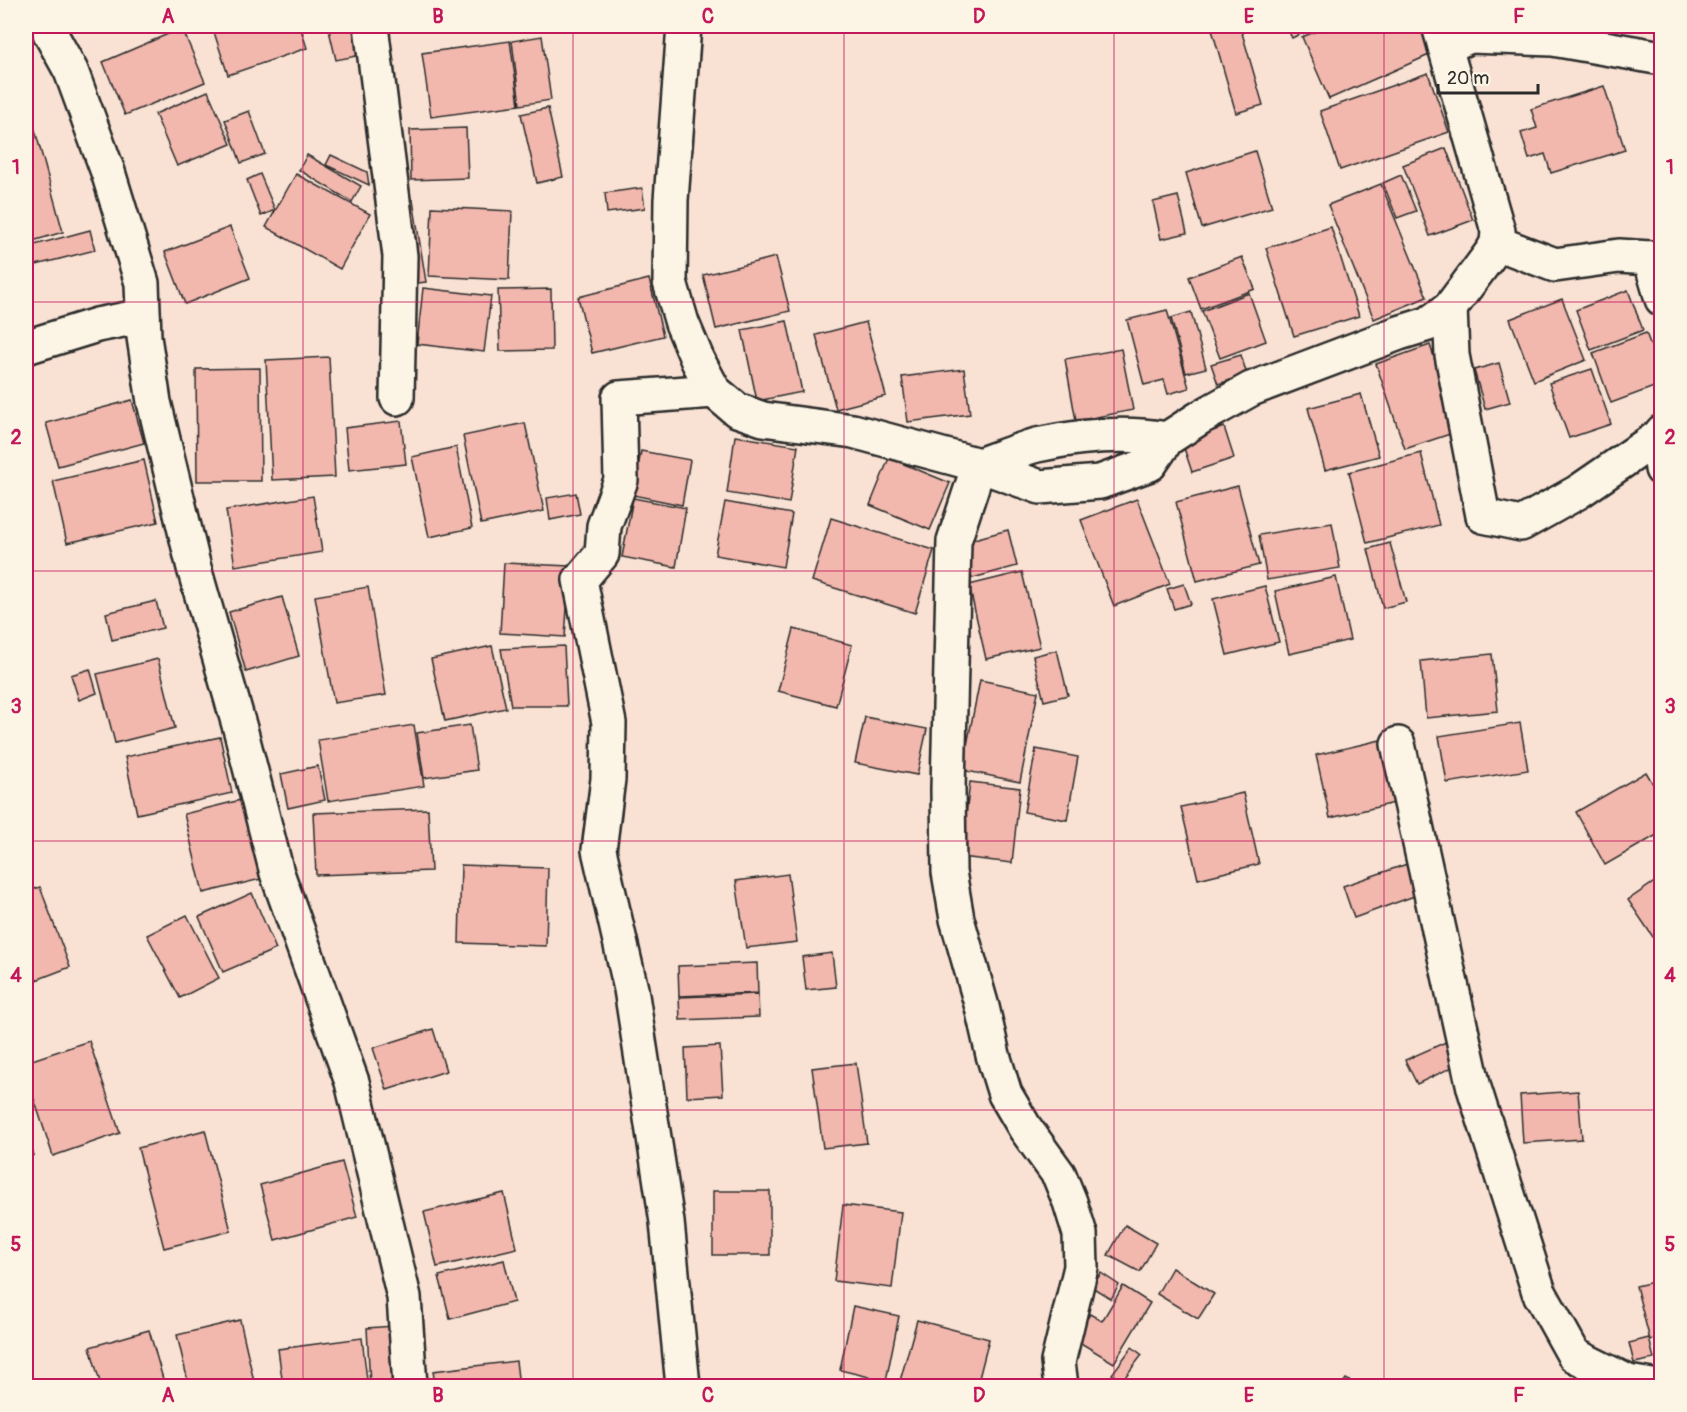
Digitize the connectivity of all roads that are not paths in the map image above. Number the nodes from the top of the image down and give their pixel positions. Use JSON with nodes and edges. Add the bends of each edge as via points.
{"nodes":[{"id":1,"x":371,"y":26,"type":"edge"},
{"id":2,"x":684,"y":26,"type":"edge"},
{"id":3,"x":46,"y":34,"type":"edge"},
{"id":4,"x":1442,"y":36,"type":"edge"},
{"id":5,"x":1662,"y":58,"type":"edge"},
{"id":6,"x":1497,"y":243,"type":"junction"},
{"id":7,"x":1656,"y":261,"type":"edge"},
{"id":8,"x":1662,"y":299,"type":"edge"},
{"id":9,"x":1450,"y":308,"type":"junction"},
{"id":10,"x":143,"y":316,"type":"junction"},
{"id":11,"x":26,"y":346,"type":"edge"},
{"id":12,"x":714,"y":391,"type":"junction"},
{"id":13,"x":398,"y":399,"type":"dead end"},
{"id":14,"x":1167,"y":439,"type":"junction"},
{"id":15,"x":1660,"y":446,"type":"edge"},
{"id":16,"x":979,"y":465,"type":"junction"},
{"id":17,"x":1398,"y":744,"type":"dead end"},
{"id":18,"x":410,"y":1386,"type":"edge"},
{"id":19,"x":683,"y":1386,"type":"edge"},
{"id":20,"x":1061,"y":1386,"type":"edge"},
{"id":21,"x":1652,"y":1386,"type":"edge"}],
"edges":[{"from":1,"to":13,"type":"street","via":[[400,256]]},
{"from":2,"to":12,"type":"street","via":[[671,200],[670,282],[682,323]]},
{"from":3,"to":10,"type":"street","via":[[71,71],[108,172],[142,283]]},
{"from":4,"to":5,"type":"street","via":[[1553,39]]},
{"from":4,"to":6,"type":"street","via":[[1498,231]]},
{"from":6,"to":7,"type":"street","via":[[1555,265],[1619,256]]},
{"from":6,"to":9,"type":"street"},
{"from":7,"to":8,"type":"street"},
{"from":9,"to":14,"type":"street","via":[[1428,324],[1251,388]]},
{"from":9,"to":15,"type":"street","via":[[1452,355],[1482,516],[1521,524]]},
{"from":10,"to":11,"type":"street"},
{"from":10,"to":18,"type":"street","via":[[154,402],[277,873],[352,1082],[404,1297]]},
{"from":12,"to":16,"type":"street","via":[[737,410],[763,419],[853,430]]},
{"from":12,"to":19,"type":"street","via":[[619,398],[621,480],[604,526],[602,554],[580,580],[609,723],[608,779],[599,850],[631,989],[667,1221]]},
{"from":14,"to":16,"type":"street","via":[[1141,435],[1097,437],[1037,445]]},
{"from":14,"to":16,"type":"street","via":[[1150,464],[1100,482],[1040,487]]},
{"from":16,"to":20,"type":"street","via":[[954,541],[948,789],[950,872],[957,919],[1005,1094],[1059,1175],[1080,1234],[1081,1267],[1058,1362]]},
{"from":17,"to":21,"type":"street","via":[[1474,1088],[1539,1292],[1574,1355],[1628,1382]]}]}
